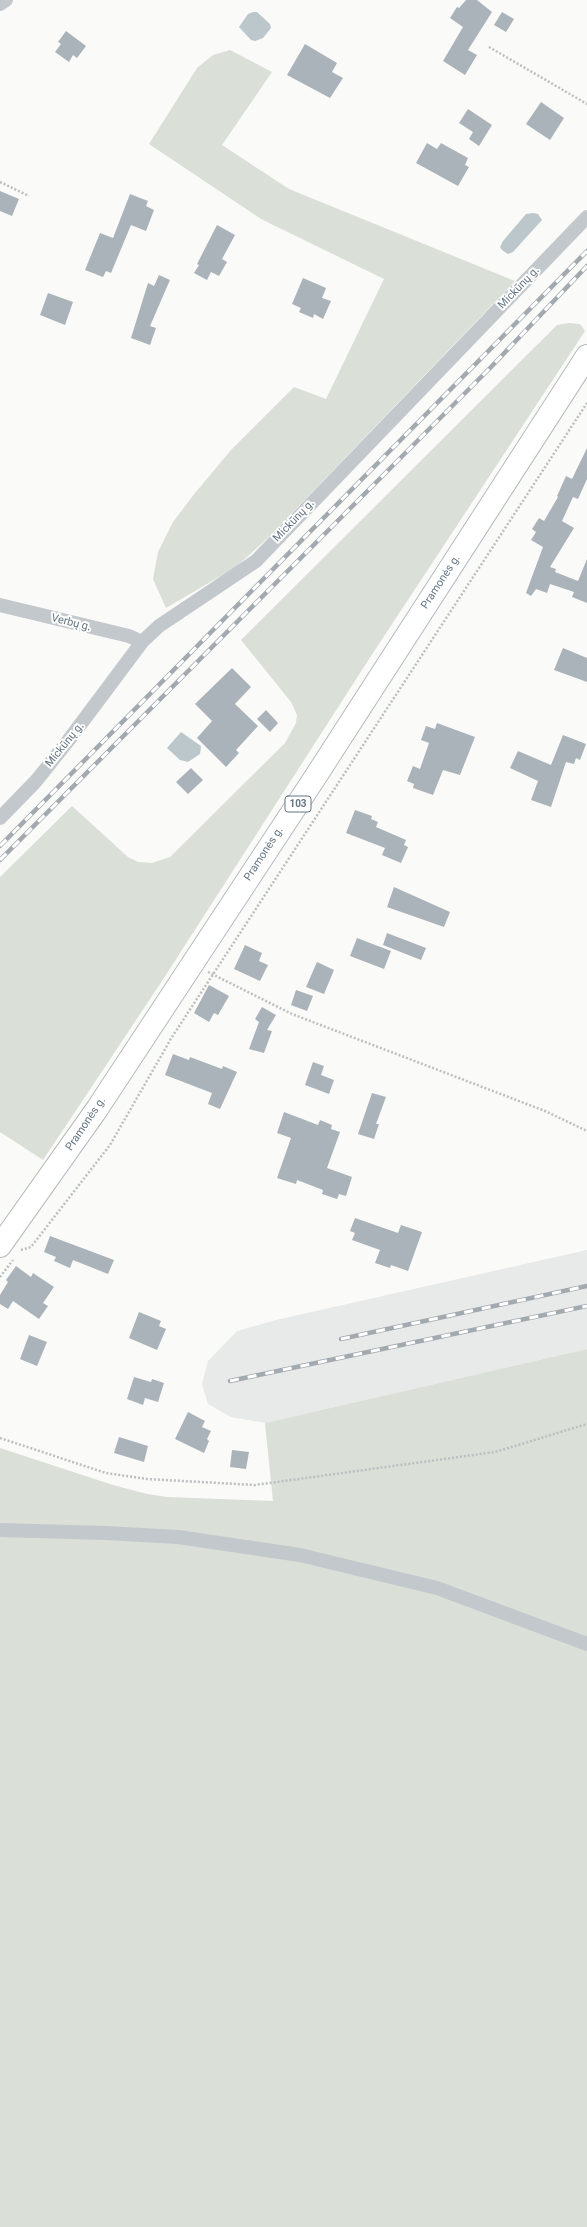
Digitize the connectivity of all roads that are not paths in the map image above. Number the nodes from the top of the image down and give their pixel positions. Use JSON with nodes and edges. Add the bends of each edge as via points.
{"nodes":[{"id":1,"x":6,"y":0,"type":"edge"},
{"id":2,"x":0,"y":4,"type":"edge"},
{"id":3,"x":587,"y":217,"type":"edge"},
{"id":4,"x":587,"y":356,"type":"edge"},
{"id":5,"x":0,"y":605,"type":"edge"},
{"id":6,"x":142,"y":642,"type":"junction"},
{"id":7,"x":0,"y":818,"type":"edge"},
{"id":8,"x":0,"y":1246,"type":"edge"},
{"id":9,"x":0,"y":1530,"type":"edge"},
{"id":10,"x":587,"y":1644,"type":"edge"}],
"edges":[{"from":1,"to":2,"type":"street"},
{"from":3,"to":6,"type":"street","name":"Mickūnų g.","via":[[256,561],[159,626]]},
{"from":4,"to":8,"type":"main road","name":"Pramonės g.","number":"103","via":[[84,1128]]},
{"from":5,"to":6,"type":"street","name":"Verbų g.","via":[[129,636]]},
{"from":6,"to":7,"type":"street","name":"Mickūnų g.","via":[[36,781]]},
{"from":9,"to":10,"type":"street","via":[[106,1532],[178,1537],[300,1556],[437,1588]]}]}
